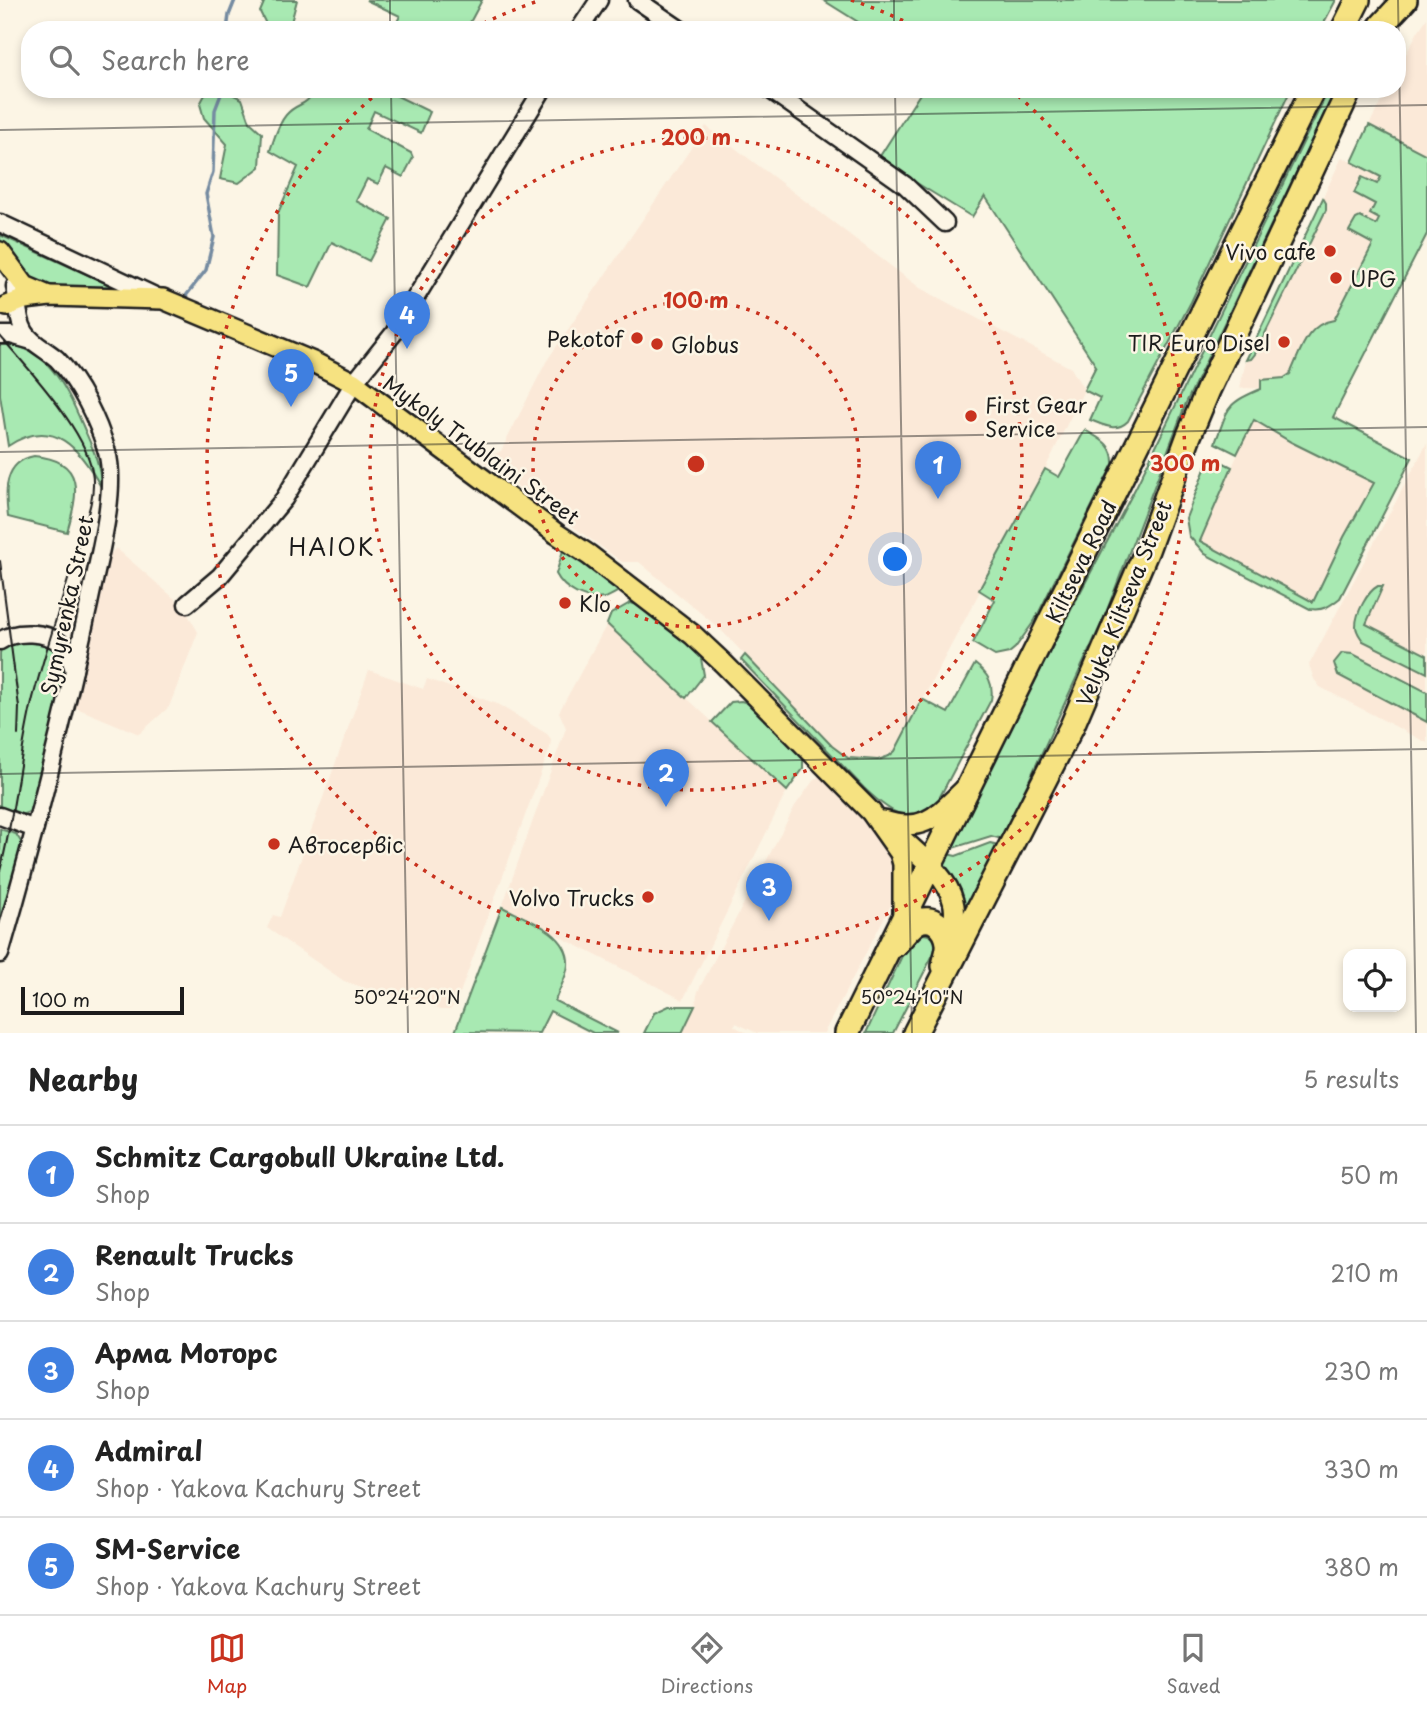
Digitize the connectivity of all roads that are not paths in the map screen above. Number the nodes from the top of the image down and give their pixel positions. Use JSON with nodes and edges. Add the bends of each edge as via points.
{"nodes":[{"id":1,"x":599,"y":0,"type":"edge"},
{"id":2,"x":636,"y":0,"type":"edge"},
{"id":3,"x":1348,"y":0,"type":"edge"},
{"id":4,"x":1358,"y":0,"type":"edge"},
{"id":5,"x":1395,"y":0,"type":"edge"},
{"id":6,"x":1405,"y":0,"type":"edge"},
{"id":7,"x":585,"y":21,"type":"edge"},
{"id":8,"x":668,"y":21,"type":"edge"},
{"id":9,"x":1344,"y":21,"type":"edge"},
{"id":10,"x":1347,"y":21,"type":"edge"},
{"id":11,"x":1384,"y":21,"type":"edge"},
{"id":12,"x":1387,"y":21,"type":"edge"},
{"id":13,"x":538,"y":98,"type":"edge"},
{"id":14,"x":782,"y":98,"type":"edge"},
{"id":15,"x":1309,"y":98,"type":"edge"},
{"id":16,"x":1346,"y":98,"type":"edge"},
{"id":17,"x":0,"y":223,"type":"edge"},
{"id":18,"x":945,"y":223,"type":"dead end"},
{"id":19,"x":0,"y":252,"type":"edge"},
{"id":20,"x":11,"y":296,"type":"edge"},
{"id":21,"x":163,"y":299,"type":"junction"},
{"id":22,"x":0,"y":335,"type":"edge"},
{"id":23,"x":32,"y":341,"type":"junction"},
{"id":24,"x":354,"y":383,"type":"junction"},
{"id":25,"x":187,"y":604,"type":"dead end"},
{"id":26,"x":0,"y":641,"type":"edge"},
{"id":27,"x":74,"y":670,"type":"junction"},
{"id":28,"x":967,"y":788,"type":"junction"},
{"id":29,"x":0,"y":816,"type":"edge"},
{"id":30,"x":877,"y":817,"type":"junction"},
{"id":31,"x":35,"y":829,"type":"junction"},
{"id":32,"x":929,"y":865,"type":"junction"},
{"id":33,"x":904,"y":916,"type":"junction"},
{"id":34,"x":949,"y":946,"type":"junction"},
{"id":35,"x":0,"y":954,"type":"edge"},
{"id":36,"x":883,"y":957,"type":"junction"},
{"id":37,"x":938,"y":989,"type":"junction"},
{"id":38,"x":847,"y":1033,"type":"edge"},
{"id":39,"x":915,"y":1033,"type":"edge"}],
"edges":[{"from":1,"to":7,"type":"street"},
{"from":2,"to":8,"type":"street"},
{"from":3,"to":9,"type":"highway"},
{"from":4,"to":10,"type":"highway"},
{"from":5,"to":11,"type":"highway"},
{"from":6,"to":12,"type":"highway"},
{"from":13,"to":24,"type":"street","via":[[394,333]]},
{"from":14,"to":18,"type":"street","via":[[905,186]]},
{"from":15,"to":28,"type":"highway","name":"Kiltseva Road"},
{"from":16,"to":37,"type":"highway","name":"Velyka Kiltseva Street","via":[[1208,390],[1072,726]]},
{"from":17,"to":21,"type":"street","name":"Mykoly Trublaini Street"},
{"from":19,"to":20,"type":"main road","via":[[9,262]]},
{"from":20,"to":21,"type":"main road","via":[[25,286],[50,296]]},
{"from":20,"to":23,"type":"street"},
{"from":21,"to":24,"type":"main road","name":"Mykoly Trublaini Street"},
{"from":22,"to":23,"type":"street"},
{"from":23,"to":27,"type":"street","name":"Symyrenka Street","via":[[57,360],[76,384],[108,454],[107,518]]},
{"from":24,"to":25,"type":"street","via":[[284,499],[220,576]]},
{"from":24,"to":30,"type":"main road","name":"Mykoly Trublaini Street","via":[[692,635]]},
{"from":26,"to":27,"type":"street","via":[[20,633],[57,641]]},
{"from":27,"to":31,"type":"street","name":"Symyrenka Street"},
{"from":28,"to":30,"type":"main road","via":[[920,825],[901,826]]},
{"from":28,"to":32,"type":"highway","name":"Kiltseva Road"},
{"from":29,"to":31,"type":"street"},
{"from":30,"to":32,"type":"main road"},
{"from":30,"to":33,"type":"main road","name":"Mykoly Trublaini Street","via":[[904,864]]},
{"from":31,"to":35,"type":"street","name":"Symyrenka Street"},
{"from":32,"to":33,"type":"highway","name":"Kiltseva Road"},
{"from":32,"to":34,"type":"main road","via":[[942,877],[954,902]]},
{"from":33,"to":36,"type":"highway","name":"Kiltseva Road"},
{"from":34,"to":36,"type":"highway","via":[[943,927],[925,919]]},
{"from":34,"to":37,"type":"highway"},
{"from":36,"to":38,"type":"highway","name":"Kiltseva Road"},
{"from":37,"to":39,"type":"highway","name":"Velyka Kiltseva Street"}]}
